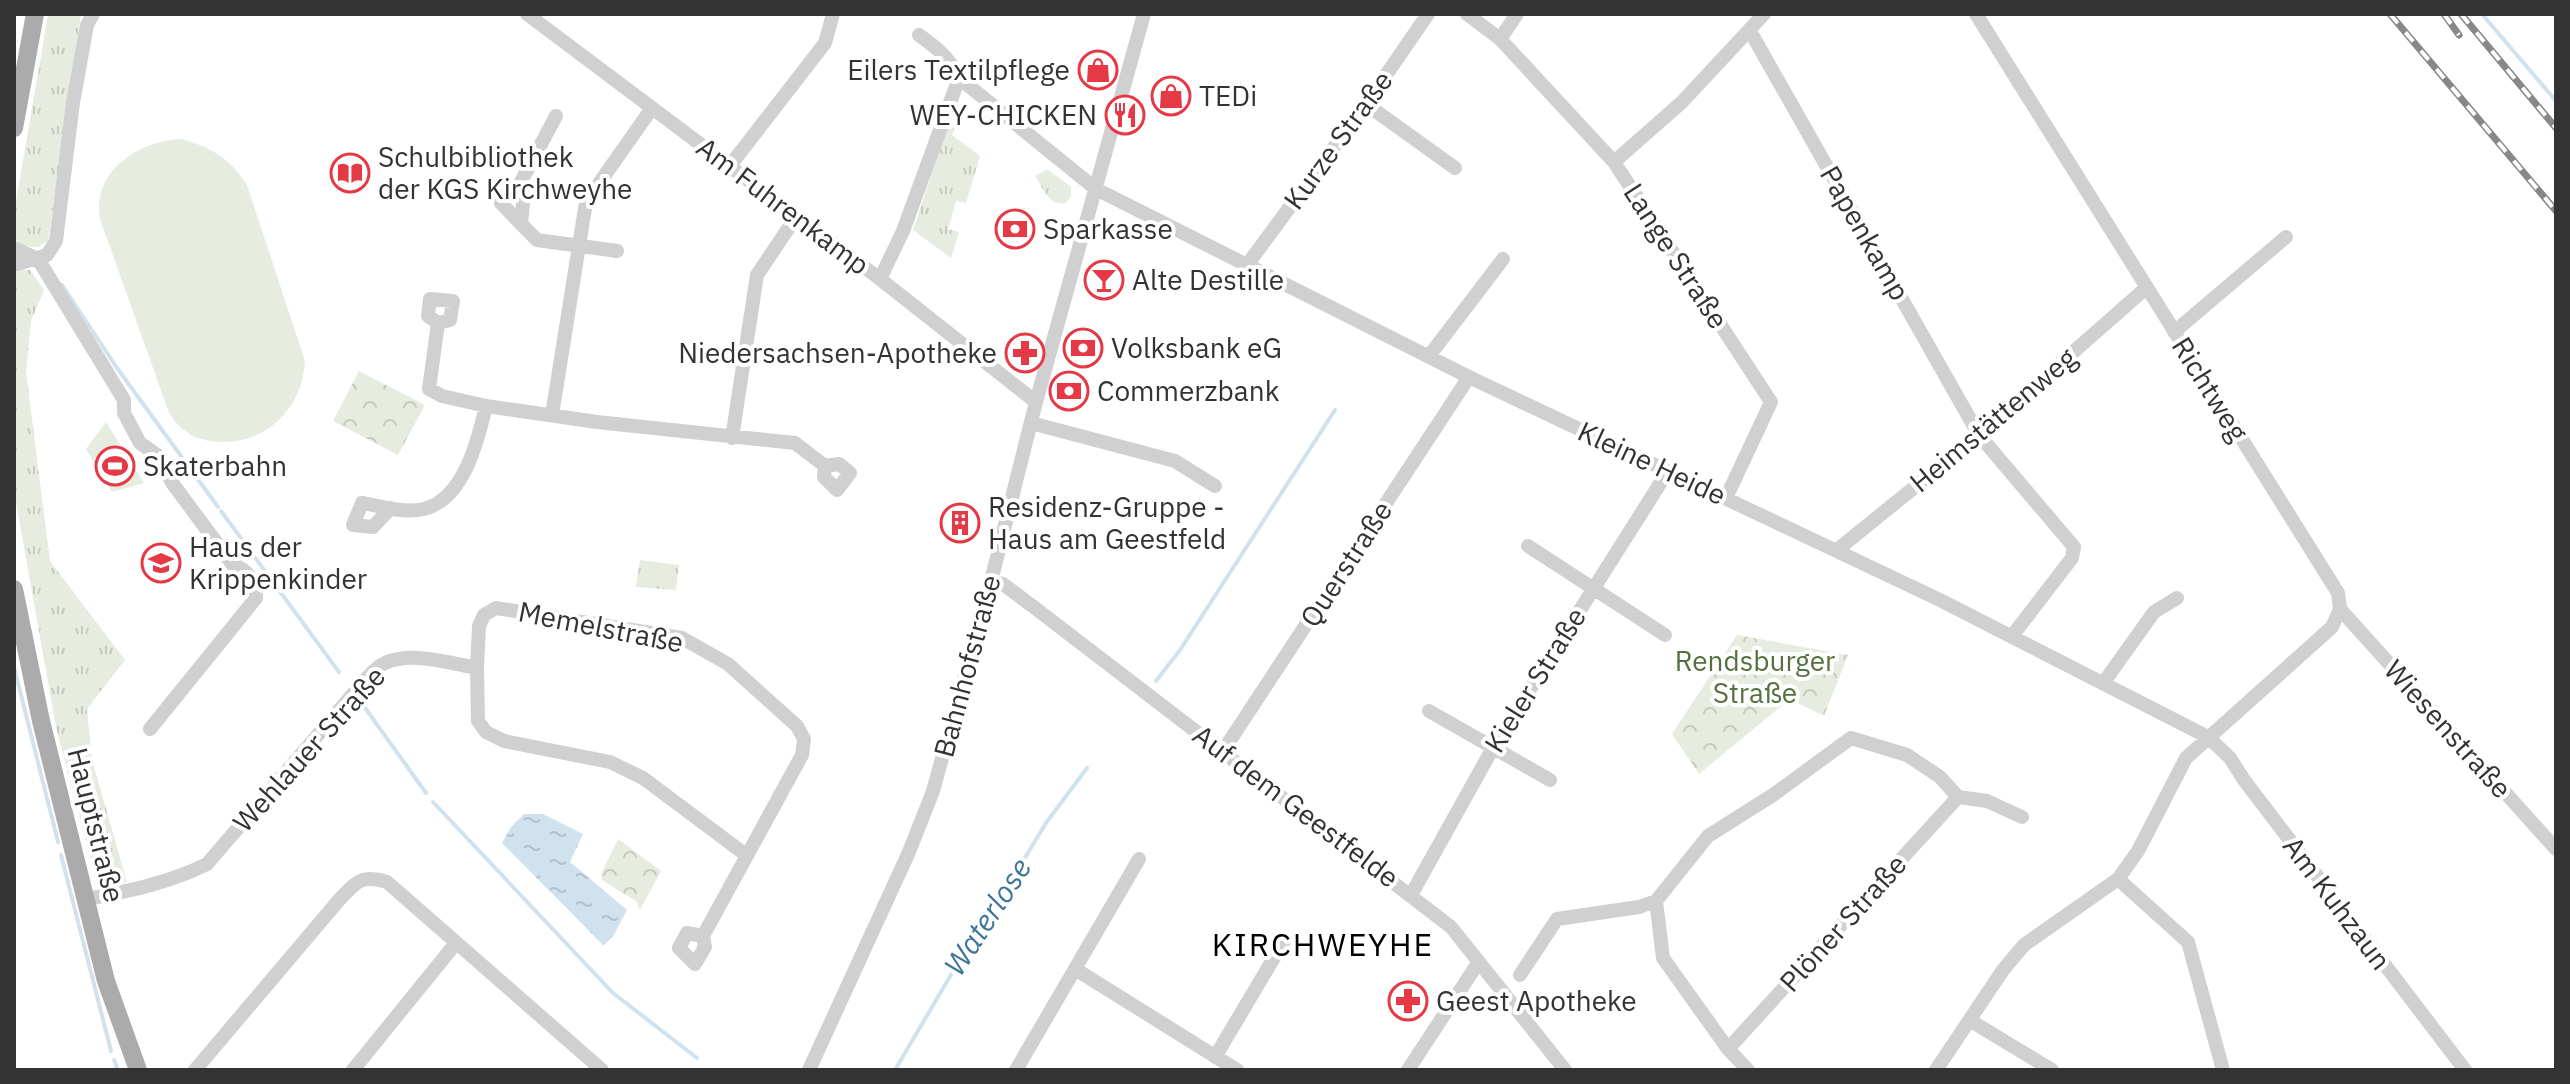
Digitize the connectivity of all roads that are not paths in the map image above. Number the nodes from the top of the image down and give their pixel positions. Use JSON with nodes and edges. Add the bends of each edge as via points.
{"nodes":[{"id":1,"x":35,"y":14,"type":"edge"},
{"id":2,"x":833,"y":14,"type":"edge"},
{"id":3,"x":1144,"y":14,"type":"edge"},
{"id":4,"x":1428,"y":14,"type":"edge"},
{"id":5,"x":1467,"y":14,"type":"edge"},
{"id":6,"x":1517,"y":14,"type":"edge"},
{"id":7,"x":1764,"y":14,"type":"edge"},
{"id":8,"x":1976,"y":14,"type":"edge"},
{"id":9,"x":93,"y":15,"type":"edge"},
{"id":10,"x":534,"y":16,"type":"edge"},
{"id":11,"x":1750,"y":31,"type":"junction"},
{"id":12,"x":919,"y":35,"type":"dead end"},
{"id":13,"x":1500,"y":39,"type":"junction"},
{"id":14,"x":959,"y":78,"type":"junction"},
{"id":15,"x":1366,"y":104,"type":"junction"},
{"id":16,"x":652,"y":108,"type":"junction"},
{"id":17,"x":556,"y":116,"type":"dead end"},
{"id":18,"x":14,"y":128,"type":"edge"},
{"id":19,"x":1614,"y":162,"type":"junction"},
{"id":20,"x":729,"y":167,"type":"junction"},
{"id":21,"x":1455,"y":168,"type":"dead end"},
{"id":22,"x":1096,"y":189,"type":"junction"},
{"id":23,"x":796,"y":217,"type":"junction"},
{"id":24,"x":2286,"y":237,"type":"dead end"},
{"id":25,"x":578,"y":245,"type":"junction"},
{"id":26,"x":14,"y":248,"type":"edge"},
{"id":27,"x":617,"y":251,"type":"dead end"},
{"id":28,"x":38,"y":259,"type":"junction"},
{"id":29,"x":1503,"y":259,"type":"dead end"},
{"id":30,"x":14,"y":265,"type":"edge"},
{"id":31,"x":1247,"y":265,"type":"junction"},
{"id":32,"x":880,"y":279,"type":"junction"},
{"id":33,"x":2146,"y":288,"type":"junction"},
{"id":34,"x":438,"y":323,"type":"dead end"},
{"id":35,"x":2174,"y":332,"type":"junction"},
{"id":36,"x":1429,"y":356,"type":"junction"},
{"id":37,"x":1469,"y":377,"type":"junction"},
{"id":38,"x":1036,"y":402,"type":"junction"},
{"id":39,"x":486,"y":406,"type":"junction"},
{"id":40,"x":552,"y":415,"type":"junction"},
{"id":41,"x":1031,"y":423,"type":"junction"},
{"id":42,"x":1979,"y":435,"type":"junction"},
{"id":43,"x":732,"y":438,"type":"junction"},
{"id":44,"x":825,"y":466,"type":"dead end"},
{"id":45,"x":1668,"y":471,"type":"junction"},
{"id":46,"x":1215,"y":486,"type":"dead end"},
{"id":47,"x":1726,"y":498,"type":"junction"},
{"id":48,"x":391,"y":508,"type":"dead end"},
{"id":49,"x":1528,"y":546,"type":"dead end"},
{"id":50,"x":1837,"y":550,"type":"junction"},
{"id":51,"x":991,"y":581,"type":"junction"},
{"id":52,"x":1593,"y":588,"type":"junction"},
{"id":53,"x":14,"y":589,"type":"edge"},
{"id":54,"x":2177,"y":598,"type":"dead end"},
{"id":55,"x":2340,"y":609,"type":"junction"},
{"id":56,"x":1665,"y":635,"type":"dead end"},
{"id":57,"x":2012,"y":636,"type":"junction"},
{"id":58,"x":477,"y":668,"type":"junction"},
{"id":59,"x":2104,"y":682,"type":"junction"},
{"id":60,"x":1429,"y":711,"type":"dead end"},
{"id":61,"x":150,"y":729,"type":"dead end"},
{"id":62,"x":2208,"y":737,"type":"junction"},
{"id":63,"x":1494,"y":746,"type":"junction"},
{"id":64,"x":1223,"y":751,"type":"junction"},
{"id":65,"x":1550,"y":780,"type":"dead end"},
{"id":66,"x":1958,"y":797,"type":"junction"},
{"id":67,"x":2022,"y":817,"type":"dead end"},
{"id":68,"x":2556,"y":849,"type":"edge"},
{"id":69,"x":746,"y":855,"type":"junction"},
{"id":70,"x":1139,"y":859,"type":"dead end"},
{"id":71,"x":2118,"y":879,"type":"junction"},
{"id":72,"x":1411,"y":895,"type":"junction"},
{"id":73,"x":87,"y":899,"type":"junction"},
{"id":74,"x":1656,"y":901,"type":"junction"},
{"id":75,"x":703,"y":936,"type":"dead end"},
{"id":76,"x":1284,"y":941,"type":"dead end"},
{"id":77,"x":456,"y":943,"type":"junction"},
{"id":78,"x":1478,"y":963,"type":"junction"},
{"id":79,"x":1075,"y":969,"type":"junction"},
{"id":80,"x":1520,"y":975,"type":"dead end"},
{"id":81,"x":1971,"y":1021,"type":"junction"},
{"id":82,"x":1728,"y":1049,"type":"junction"},
{"id":83,"x":1215,"y":1057,"type":"junction"},
{"id":84,"x":356,"y":1069,"type":"edge"},
{"id":85,"x":138,"y":1070,"type":"edge"},
{"id":86,"x":195,"y":1070,"type":"edge"},
{"id":87,"x":602,"y":1070,"type":"edge"},
{"id":88,"x":809,"y":1070,"type":"edge"},
{"id":89,"x":1016,"y":1070,"type":"edge"},
{"id":90,"x":1237,"y":1070,"type":"edge"},
{"id":91,"x":1408,"y":1070,"type":"edge"},
{"id":92,"x":1565,"y":1070,"type":"edge"},
{"id":93,"x":1748,"y":1070,"type":"edge"},
{"id":94,"x":1936,"y":1070,"type":"edge"},
{"id":95,"x":2052,"y":1070,"type":"edge"},
{"id":96,"x":2223,"y":1070,"type":"edge"},
{"id":97,"x":2465,"y":1070,"type":"edge"}],
"edges":[{"from":1,"to":18,"type":"main road"},
{"from":2,"to":20,"type":"street","via":[[825,43]]},
{"from":3,"to":22,"type":"street","name":"Bahnhofstraße"},
{"from":4,"to":15,"type":"street","name":"Kurze Straße"},
{"from":5,"to":13,"type":"street","name":"Lange Straße"},
{"from":6,"to":13,"type":"street"},
{"from":7,"to":11,"type":"street"},
{"from":8,"to":33,"type":"street","name":"Richtweg"},
{"from":9,"to":28,"type":"street","via":[[73,103],[56,241]]},
{"from":10,"to":16,"type":"street","name":"Am Fuhrenkamp"},
{"from":11,"to":19,"type":"street"},
{"from":11,"to":42,"type":"street","name":"Papenkamp"},
{"from":12,"to":14,"type":"street","name":"Kleine Heide","via":[[943,52]]},
{"from":13,"to":19,"type":"street","name":"Lange Straße"},
{"from":14,"to":22,"type":"street","name":"Kleine Heide"},
{"from":14,"to":32,"type":"street"},
{"from":15,"to":21,"type":"street"},
{"from":15,"to":31,"type":"street","name":"Kurze Straße"},
{"from":16,"to":20,"type":"street","name":"Am Fuhrenkamp"},
{"from":16,"to":25,"type":"street","via":[[586,202]]},
{"from":17,"to":25,"type":"street","via":[[515,193],[524,194],[521,224],[537,240]]},
{"from":19,"to":47,"type":"street","name":"Lange Straße","via":[[1771,402]]},
{"from":20,"to":23,"type":"street","name":"Am Fuhrenkamp"},
{"from":22,"to":31,"type":"street","name":"Kleine Heide"},
{"from":22,"to":38,"type":"street","name":"Bahnhofstraße"},
{"from":23,"to":32,"type":"street","name":"Am Fuhrenkamp"},
{"from":23,"to":43,"type":"street","via":[[757,275]]},
{"from":24,"to":35,"type":"street"},
{"from":25,"to":27,"type":"street"},
{"from":25,"to":40,"type":"street"},
{"from":26,"to":28,"type":"street"},
{"from":28,"to":30,"type":"street"},
{"from":28,"to":61,"type":"street","via":[[124,400],[124,413],[140,443],[157,455],[233,565],[244,569],[257,588],[256,598]]},
{"from":29,"to":36,"type":"street"},
{"from":31,"to":36,"type":"street","name":"Kleine Heide"},
{"from":32,"to":38,"type":"street","name":"Am Fuhrenkamp"},
{"from":33,"to":35,"type":"street","name":"Richtweg"},
{"from":33,"to":42,"type":"street","name":"Heimstättenweg"},
{"from":34,"to":39,"type":"street","via":[[429,389]]},
{"from":35,"to":55,"type":"street","name":"Richtweg","via":[[2338,593]]},
{"from":36,"to":37,"type":"street","name":"Kleine Heide"},
{"from":37,"to":45,"type":"street","name":"Kleine Heide"},
{"from":37,"to":64,"type":"street","name":"Querstraße"},
{"from":38,"to":41,"type":"street","name":"Bahnhofstraße"},
{"from":39,"to":40,"type":"street"},
{"from":39,"to":48,"type":"street","via":[[470,461],[449,493],[422,510]]},
{"from":40,"to":43,"type":"street"},
{"from":41,"to":46,"type":"street","via":[[1175,461]]},
{"from":41,"to":51,"type":"street","name":"Bahnhofstraße"},
{"from":42,"to":50,"type":"street","name":"Heimstättenweg"},
{"from":42,"to":57,"type":"street","name":"Papenkamp","via":[[2074,547],[2072,558]]},
{"from":43,"to":44,"type":"street","via":[[795,443]]},
{"from":45,"to":47,"type":"street","name":"Kleine Heide"},
{"from":45,"to":52,"type":"street","name":"Kieler Straße"},
{"from":47,"to":50,"type":"street","name":"Kleine Heide"},
{"from":49,"to":52,"type":"street"},
{"from":50,"to":57,"type":"street","name":"Kleine Heide"},
{"from":51,"to":64,"type":"street","name":"Auf dem Geestfelde","via":[[1003,584]]},
{"from":51,"to":88,"type":"street","name":"Bahnhofstraße","via":[[933,791]]},
{"from":52,"to":56,"type":"street"},
{"from":52,"to":63,"type":"street","name":"Kieler Straße"},
{"from":53,"to":73,"type":"main road","name":"Hauptstraße"},
{"from":54,"to":59,"type":"street","via":[[2154,612]]},
{"from":55,"to":62,"type":"street","via":[[2332,627]]},
{"from":55,"to":68,"type":"street","name":"Wiesenstraße"},
{"from":57,"to":59,"type":"street","name":"Kleine Heide"},
{"from":58,"to":69,"type":"street","via":[[478,721],[493,737],[610,762],[643,778]]},
{"from":58,"to":69,"type":"street","name":"Memelstraße","via":[[479,626],[496,608],[682,638],[728,664],[797,726],[804,739],[802,755]]},
{"from":58,"to":73,"type":"street","name":"Wehlauer Straße","via":[[437,660],[382,664],[207,864],[141,889]]},
{"from":59,"to":62,"type":"street","name":"Kleine Heide"},
{"from":60,"to":63,"type":"street"},
{"from":62,"to":71,"type":"street","via":[[2186,758]]},
{"from":62,"to":97,"type":"street","name":"Am Kuhzaun","via":[[2230,758]]},
{"from":63,"to":65,"type":"street"},
{"from":63,"to":72,"type":"street","name":"Kieler Straße"},
{"from":64,"to":72,"type":"street","name":"Auf dem Geestfelde"},
{"from":66,"to":67,"type":"street","via":[[1987,801]]},
{"from":66,"to":74,"type":"street","via":[[1907,755],[1851,738],[1708,836]]},
{"from":66,"to":82,"type":"street","name":"Plöner Straße"},
{"from":69,"to":75,"type":"street","name":"Memelstraße"},
{"from":70,"to":79,"type":"street"},
{"from":71,"to":81,"type":"street","via":[[2024,945]]},
{"from":71,"to":96,"type":"street","via":[[2188,942]]},
{"from":72,"to":78,"type":"street","name":"Auf dem Geestfelde","via":[[1451,927]]},
{"from":73,"to":85,"type":"main road","name":"Hauptstraße","via":[[106,981]]},
{"from":74,"to":80,"type":"street","via":[[1557,919]]},
{"from":74,"to":82,"type":"street","via":[[1663,958]]},
{"from":76,"to":83,"type":"street"},
{"from":77,"to":84,"type":"street"},
{"from":77,"to":86,"type":"street","via":[[387,882],[358,880]]},
{"from":77,"to":87,"type":"street"},
{"from":78,"to":91,"type":"street"},
{"from":78,"to":92,"type":"street","name":"Auf dem Geestfelde"},
{"from":79,"to":83,"type":"street"},
{"from":79,"to":89,"type":"street"},
{"from":81,"to":94,"type":"street"},
{"from":81,"to":95,"type":"street"},
{"from":82,"to":93,"type":"street"},
{"from":83,"to":90,"type":"street"}]}
